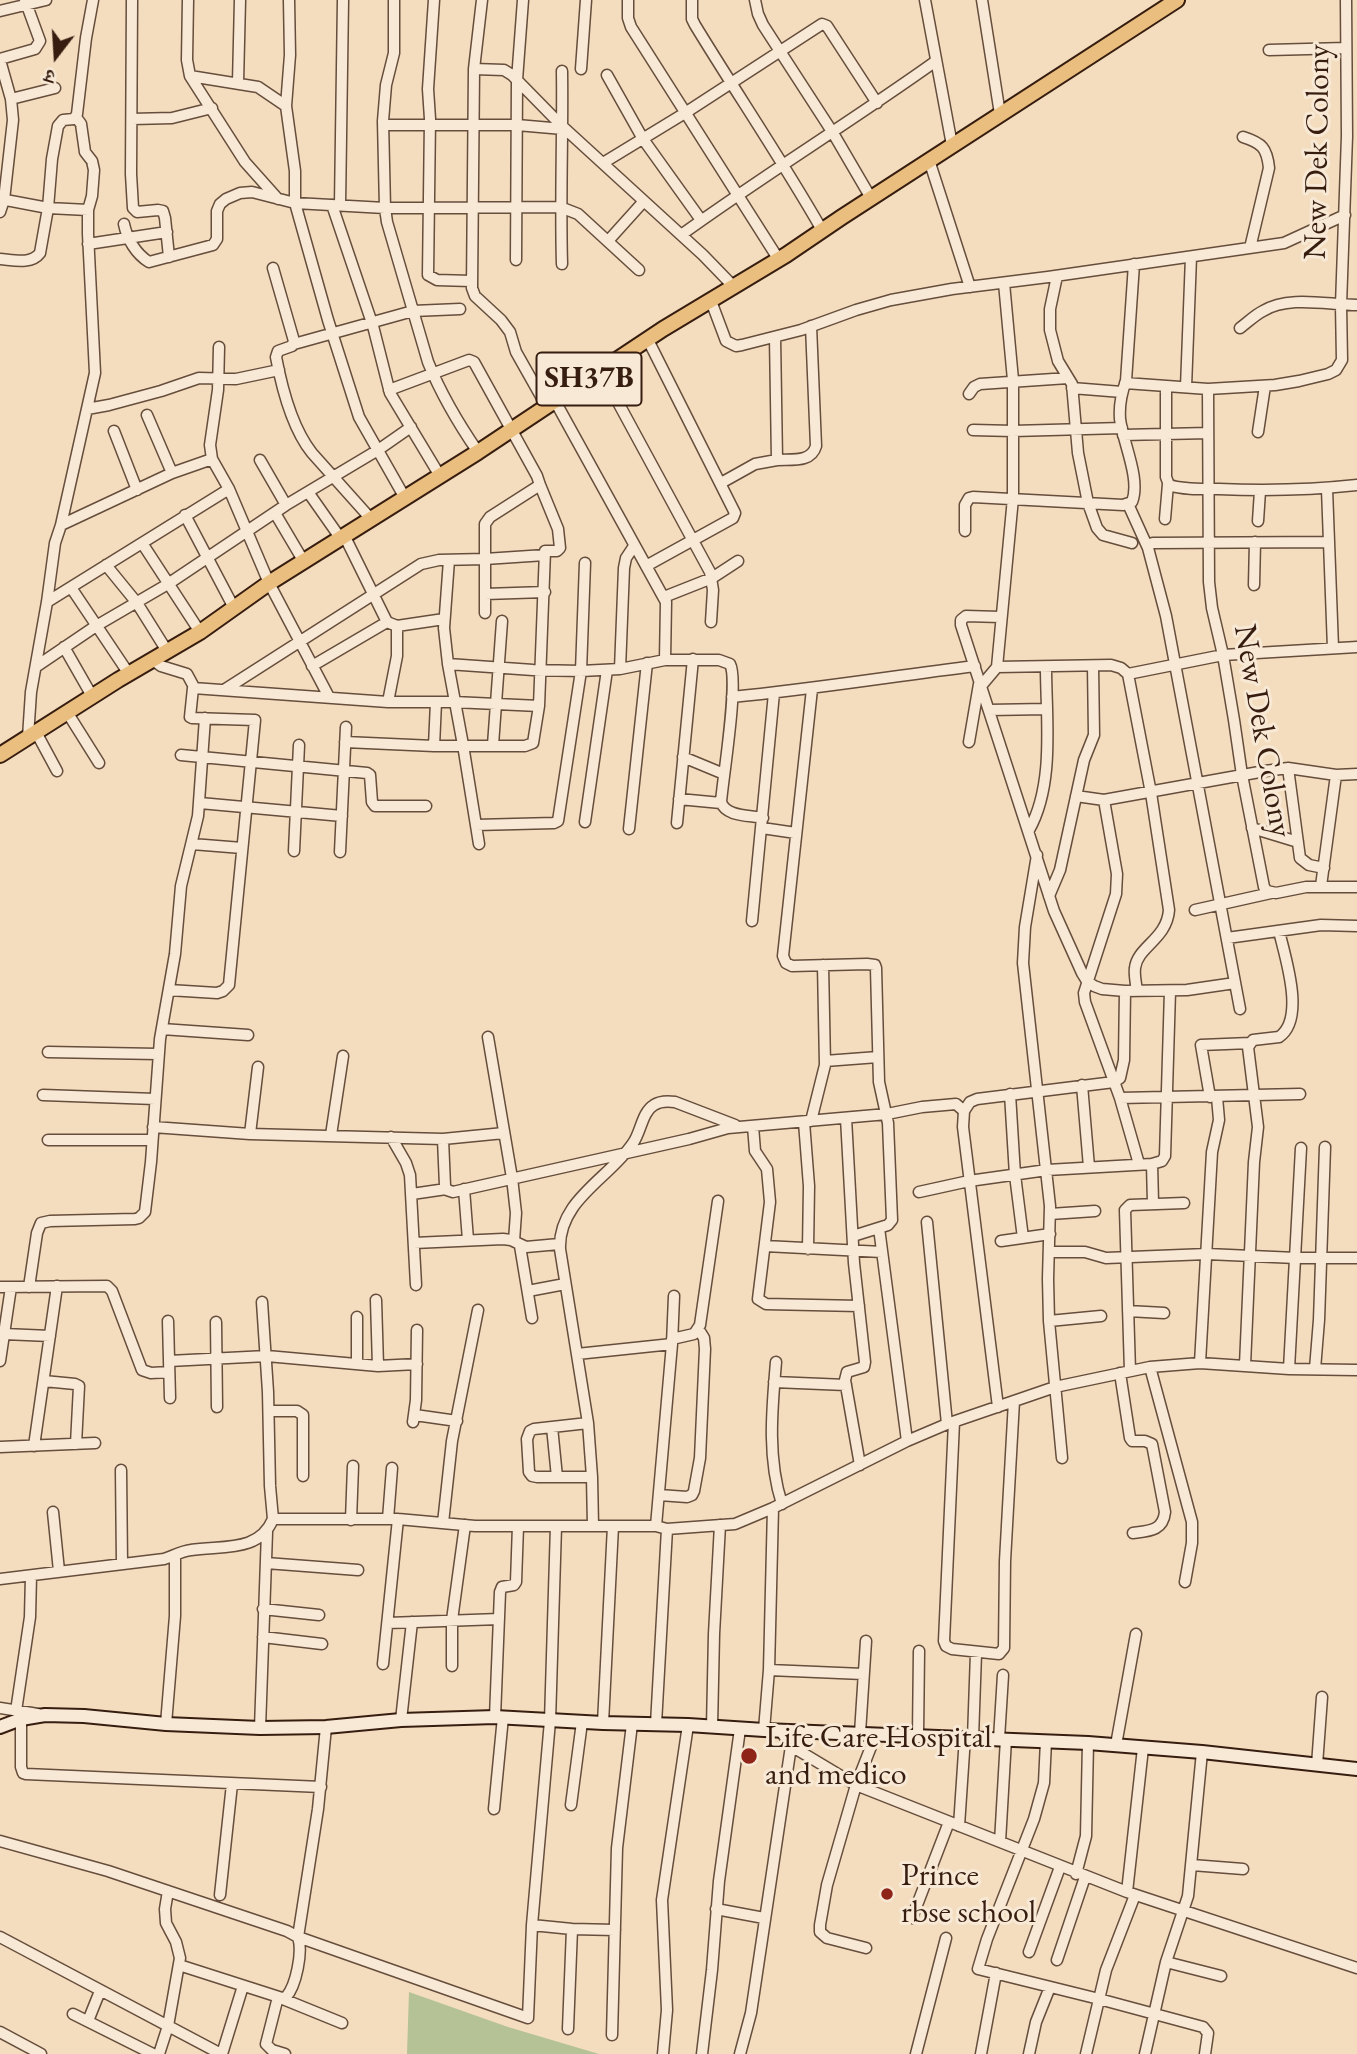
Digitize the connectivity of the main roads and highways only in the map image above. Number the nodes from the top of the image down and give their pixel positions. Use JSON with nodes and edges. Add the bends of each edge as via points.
{"nodes":[{"id":1,"x":1177,"y":0,"type":"edge"},
{"id":2,"x":0,"y":755,"type":"edge"}],
"edges":[{"from":1,"to":2,"type":"main road","number":"SH37B","via":[[779,260],[269,583],[200,632]]}]}
